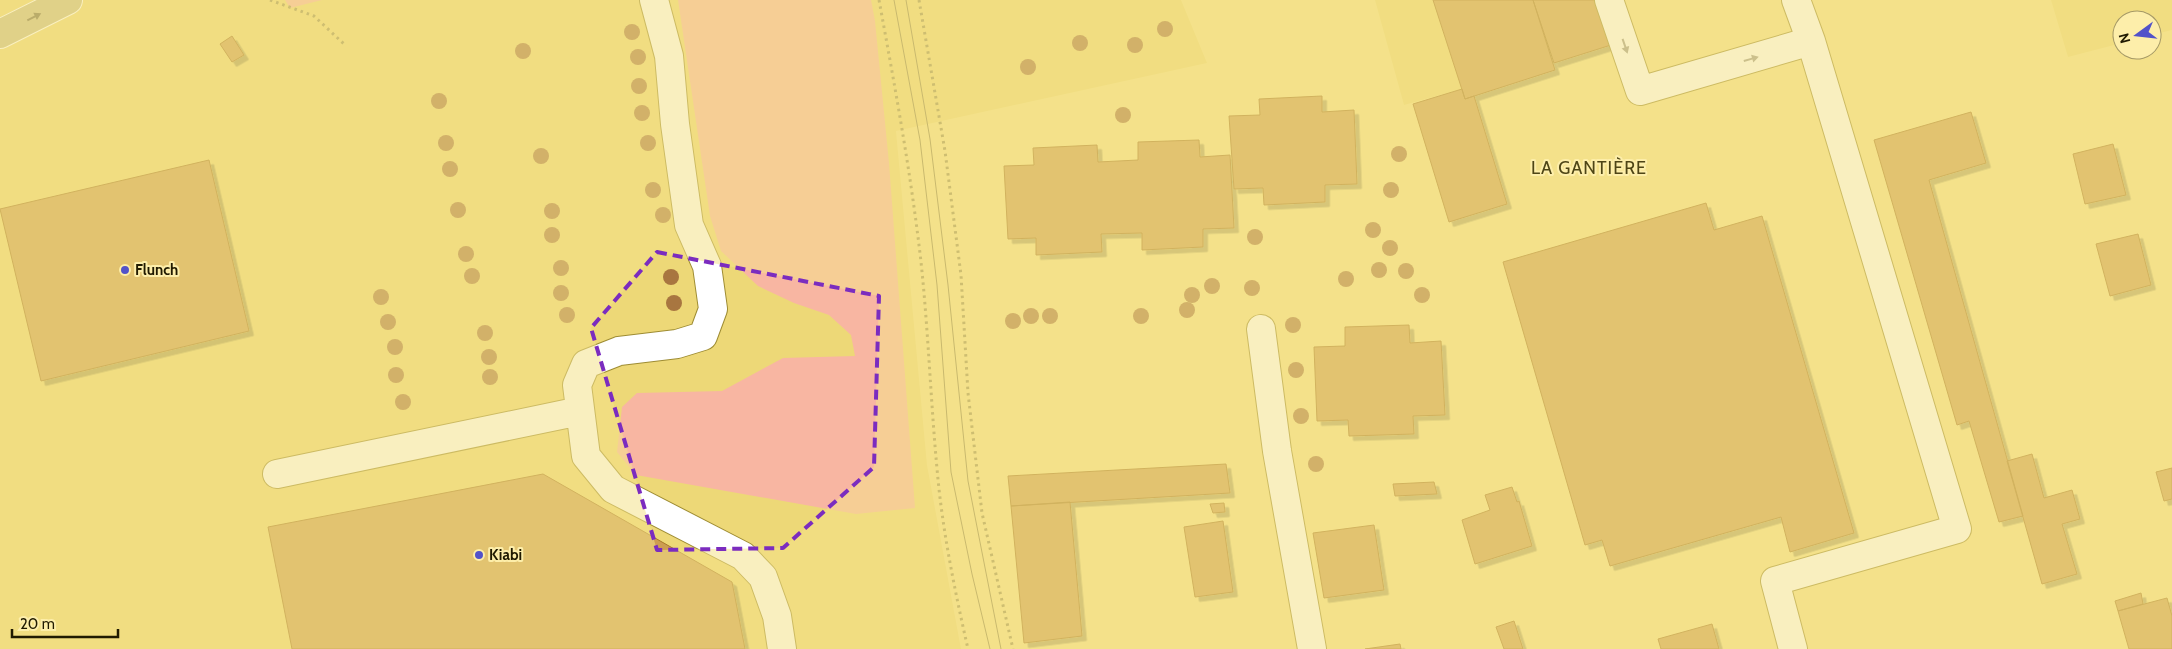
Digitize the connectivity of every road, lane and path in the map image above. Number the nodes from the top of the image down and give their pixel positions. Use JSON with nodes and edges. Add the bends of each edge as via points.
{"nodes":[{"id":1,"x":68,"y":0,"type":"edge"},
{"id":2,"x":270,"y":0,"type":"edge"},
{"id":3,"x":654,"y":0,"type":"edge"},
{"id":4,"x":879,"y":0,"type":"edge"},
{"id":5,"x":919,"y":0,"type":"edge"},
{"id":6,"x":1610,"y":0,"type":"edge"},
{"id":7,"x":1796,"y":0,"type":"edge"},
{"id":8,"x":0,"y":34,"type":"edge"},
{"id":9,"x":1811,"y":42,"type":"junction"},
{"id":10,"x":344,"y":44,"type":"dead end"},
{"id":11,"x":1261,"y":329,"type":"dead end"},
{"id":12,"x":580,"y":411,"type":"junction"},
{"id":13,"x":277,"y":474,"type":"dead end"},
{"id":14,"x":782,"y":649,"type":"edge"},
{"id":15,"x":968,"y":649,"type":"edge"},
{"id":16,"x":1013,"y":649,"type":"edge"},
{"id":17,"x":1312,"y":649,"type":"edge"},
{"id":18,"x":1793,"y":649,"type":"edge"}],
"edges":[{"from":8,"to":1,"type":"main road","one_way":true},
{"from":2,"to":10,"type":"path","via":[[314,16]]},
{"from":3,"to":12,"type":"lane","via":[[669,56],[689,225],[707,266],[713,309],[703,336],[678,344],[620,351],[586,364],[577,384]]},
{"from":4,"to":15,"type":"path","via":[[913,198],[939,489],[952,580]]},
{"from":5,"to":16,"type":"path","via":[[945,151],[961,275],[968,393],[982,513]]},
{"from":6,"to":9,"type":"lane","one_way":true,"via":[[1640,91]]},
{"from":7,"to":9,"type":"lane"},
{"from":9,"to":18,"type":"lane","via":[[1957,529],[1775,581]]},
{"from":11,"to":17,"type":"lane","via":[[1277,451]]},
{"from":12,"to":13,"type":"lane"},
{"from":12,"to":14,"type":"lane","via":[[586,456],[613,489],[744,556],[763,577],[776,616]]}]}
